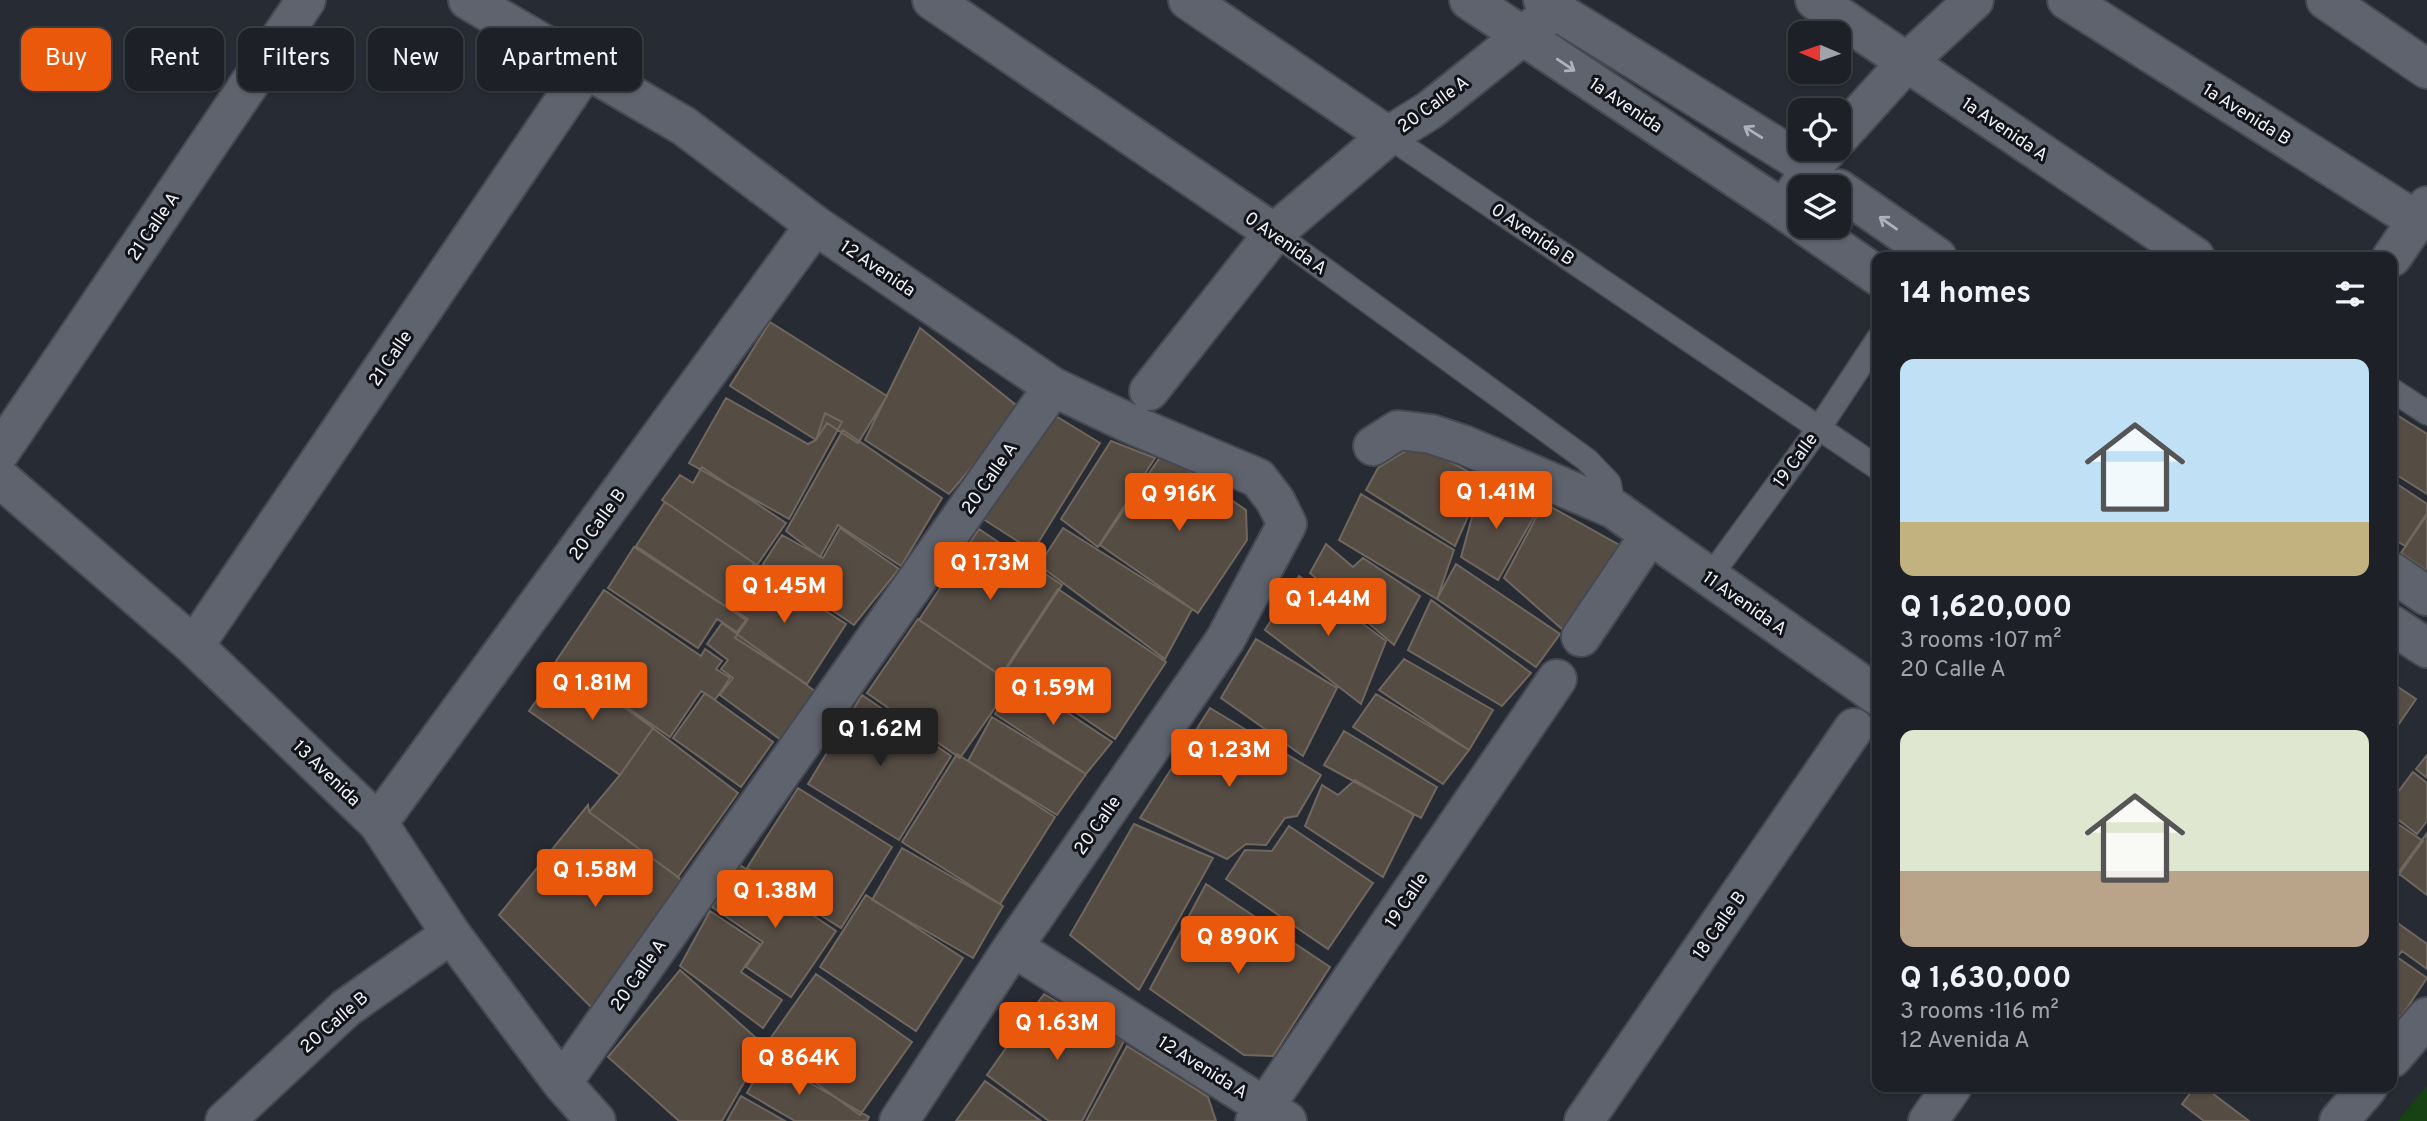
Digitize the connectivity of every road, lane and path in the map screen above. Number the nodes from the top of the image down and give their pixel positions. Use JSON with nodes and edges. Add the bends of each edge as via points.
{"nodes":[{"id":1,"x":306,"y":0,"type":"edge"},
{"id":2,"x":468,"y":0,"type":"edge"},
{"id":3,"x":932,"y":0,"type":"edge"},
{"id":4,"x":1188,"y":0,"type":"edge"},
{"id":5,"x":1469,"y":0,"type":"edge"},
{"id":6,"x":1815,"y":0,"type":"edge"},
{"id":7,"x":1974,"y":0,"type":"edge"},
{"id":8,"x":2067,"y":0,"type":"edge"},
{"id":9,"x":2326,"y":0,"type":"edge"},
{"id":10,"x":1549,"y":5,"type":"edge"},
{"id":11,"x":516,"y":28,"type":"edge"},
{"id":12,"x":1522,"y":36,"type":"junction"},
{"id":13,"x":1906,"y":62,"type":"junction"},
{"id":14,"x":2427,"y":69,"type":"edge"},
{"id":15,"x":571,"y":91,"type":"edge"},
{"id":16,"x":624,"y":91,"type":"edge"},
{"id":17,"x":1851,"y":123,"type":"edge"},
{"id":18,"x":1388,"y":136,"type":"junction"},
{"id":19,"x":1829,"y":173,"type":"edge"},
{"id":20,"x":1788,"y":213,"type":"edge"},
{"id":21,"x":2424,"y":219,"type":"edge"},
{"id":22,"x":815,"y":225,"type":"junction"},
{"id":23,"x":1274,"y":233,"type":"junction"},
{"id":24,"x":1824,"y":238,"type":"edge"},
{"id":25,"x":1931,"y":252,"type":"edge"},
{"id":26,"x":2188,"y":252,"type":"edge"},
{"id":27,"x":2396,"y":252,"type":"edge"},
{"id":28,"x":1872,"y":272,"type":"edge"},
{"id":29,"x":1872,"y":348,"type":"edge"},
{"id":30,"x":1053,"y":387,"type":"junction"},
{"id":31,"x":1149,"y":391,"type":"dead end"},
{"id":32,"x":2397,"y":393,"type":"edge"},
{"id":33,"x":2427,"y":413,"type":"edge"},
{"id":34,"x":1819,"y":428,"type":"junction"},
{"id":35,"x":1373,"y":446,"type":"dead end"},
{"id":36,"x":0,"y":452,"type":"edge"},
{"id":37,"x":1872,"y":464,"type":"edge"},
{"id":38,"x":0,"y":478,"type":"edge"},
{"id":39,"x":1614,"y":509,"type":"junction"},
{"id":40,"x":1287,"y":524,"type":"joint"},
{"id":41,"x":1649,"y":536,"type":"junction"},
{"id":42,"x":2397,"y":575,"type":"edge"},
{"id":43,"x":1709,"y":578,"type":"junction"},
{"id":44,"x":2427,"y":596,"type":"edge"},
{"id":45,"x":2397,"y":628,"type":"edge"},
{"id":46,"x":1581,"y":637,"type":"dead end"},
{"id":47,"x":194,"y":646,"type":"junction"},
{"id":48,"x":2427,"y":648,"type":"edge"},
{"id":49,"x":1557,"y":679,"type":"dead end"},
{"id":50,"x":1872,"y":685,"type":"edge"},
{"id":51,"x":1854,"y":728,"type":"dead end"},
{"id":52,"x":378,"y":823,"type":"junction"},
{"id":53,"x":451,"y":934,"type":"junction"},
{"id":54,"x":1013,"y":947,"type":"junction"},
{"id":55,"x":562,"y":1083,"type":"junction"},
{"id":56,"x":1948,"y":1092,"type":"edge"},
{"id":57,"x":2364,"y":1092,"type":"edge"},
{"id":58,"x":1269,"y":1116,"type":"edge"},
{"id":59,"x":225,"y":1121,"type":"edge"},
{"id":60,"x":596,"y":1121,"type":"edge"},
{"id":61,"x":899,"y":1121,"type":"edge"},
{"id":62,"x":1584,"y":1121,"type":"edge"},
{"id":63,"x":1928,"y":1121,"type":"edge"},
{"id":64,"x":2339,"y":1121,"type":"edge"}],
"edges":[{"from":1,"to":36,"type":"street","name":"21 Calle A"},
{"from":2,"to":11,"type":"street","name":"12 Avenida"},
{"from":3,"to":23,"type":"street","name":"0 Avenida A"},
{"from":4,"to":18,"type":"street","name":"0 Avenida B"},
{"from":5,"to":12,"type":"street","name":"1a Avenida"},
{"from":6,"to":13,"type":"street","name":"1a Avenida A"},
{"from":7,"to":13,"type":"street"},
{"from":8,"to":21,"type":"street","name":"1a Avenida B"},
{"from":9,"to":14,"type":"street"},
{"from":10,"to":12,"type":"street","name":"20 Calle A"},
{"from":19,"to":10,"type":"street","one_way":true},
{"from":12,"to":18,"type":"street","name":"20 Calle A","via":[[1430,110]]},
{"from":12,"to":20,"type":"street","name":"1a Avenida","one_way":true},
{"from":13,"to":17,"type":"street"},
{"from":13,"to":26,"type":"street","name":"1a Avenida A"},
{"from":15,"to":47,"type":"street","name":"21 Calle"},
{"from":16,"to":22,"type":"street","name":"12 Avenida","via":[[684,126]]},
{"from":18,"to":23,"type":"street","name":"20 Calle A"},
{"from":18,"to":34,"type":"lane","name":"0 Avenida B"},
{"from":25,"to":19,"type":"street","one_way":true},
{"from":21,"to":27,"type":"street"},
{"from":22,"to":30,"type":"street","name":"12 Avenida"},
{"from":22,"to":52,"type":"street","name":"20 Calle B"},
{"from":23,"to":31,"type":"street","name":"20 Calle A"},
{"from":23,"to":39,"type":"lane","name":"0 Avenida A","via":[[1587,460],[1609,483]]},
{"from":24,"to":28,"type":"street","name":"1a Avenida"},
{"from":29,"to":34,"type":"lane","name":"19 Calle"},
{"from":30,"to":40,"type":"street","name":"12 Avenida","via":[[1258,478]]},
{"from":30,"to":55,"type":"street","name":"20 Calle A"},
{"from":32,"to":33,"type":"lane"},
{"from":34,"to":37,"type":"lane","name":"0 Avenida B"},
{"from":34,"to":43,"type":"lane","name":"19 Calle"},
{"from":35,"to":39,"type":"street","via":[[1398,430],[1431,434]]},
{"from":38,"to":47,"type":"street","name":"13 Avenida"},
{"from":39,"to":41,"type":"street","name":"11 Avenida A"},
{"from":40,"to":54,"type":"street","name":"20 Calle","via":[[1225,640]]},
{"from":41,"to":43,"type":"street","name":"11 Avenida A"},
{"from":41,"to":46,"type":"street"},
{"from":42,"to":44,"type":"street"},
{"from":43,"to":50,"type":"street","name":"11 Avenida A"},
{"from":45,"to":48,"type":"street"},
{"from":47,"to":52,"type":"street","name":"13 Avenida"},
{"from":49,"to":58,"type":"street","name":"19 Calle"},
{"from":51,"to":62,"type":"street","name":"18 Calle B"},
{"from":52,"to":53,"type":"street","name":"13 Avenida"},
{"from":53,"to":55,"type":"street","name":"13 Avenida"},
{"from":53,"to":59,"type":"street","name":"20 Calle B","via":[[346,1008]]},
{"from":54,"to":58,"type":"street","name":"12 Avenida A"},
{"from":54,"to":61,"type":"street","name":"20 Calle"},
{"from":55,"to":60,"type":"street","name":"13 Avenida"},
{"from":56,"to":63,"type":"street"},
{"from":57,"to":64,"type":"street"}]}
